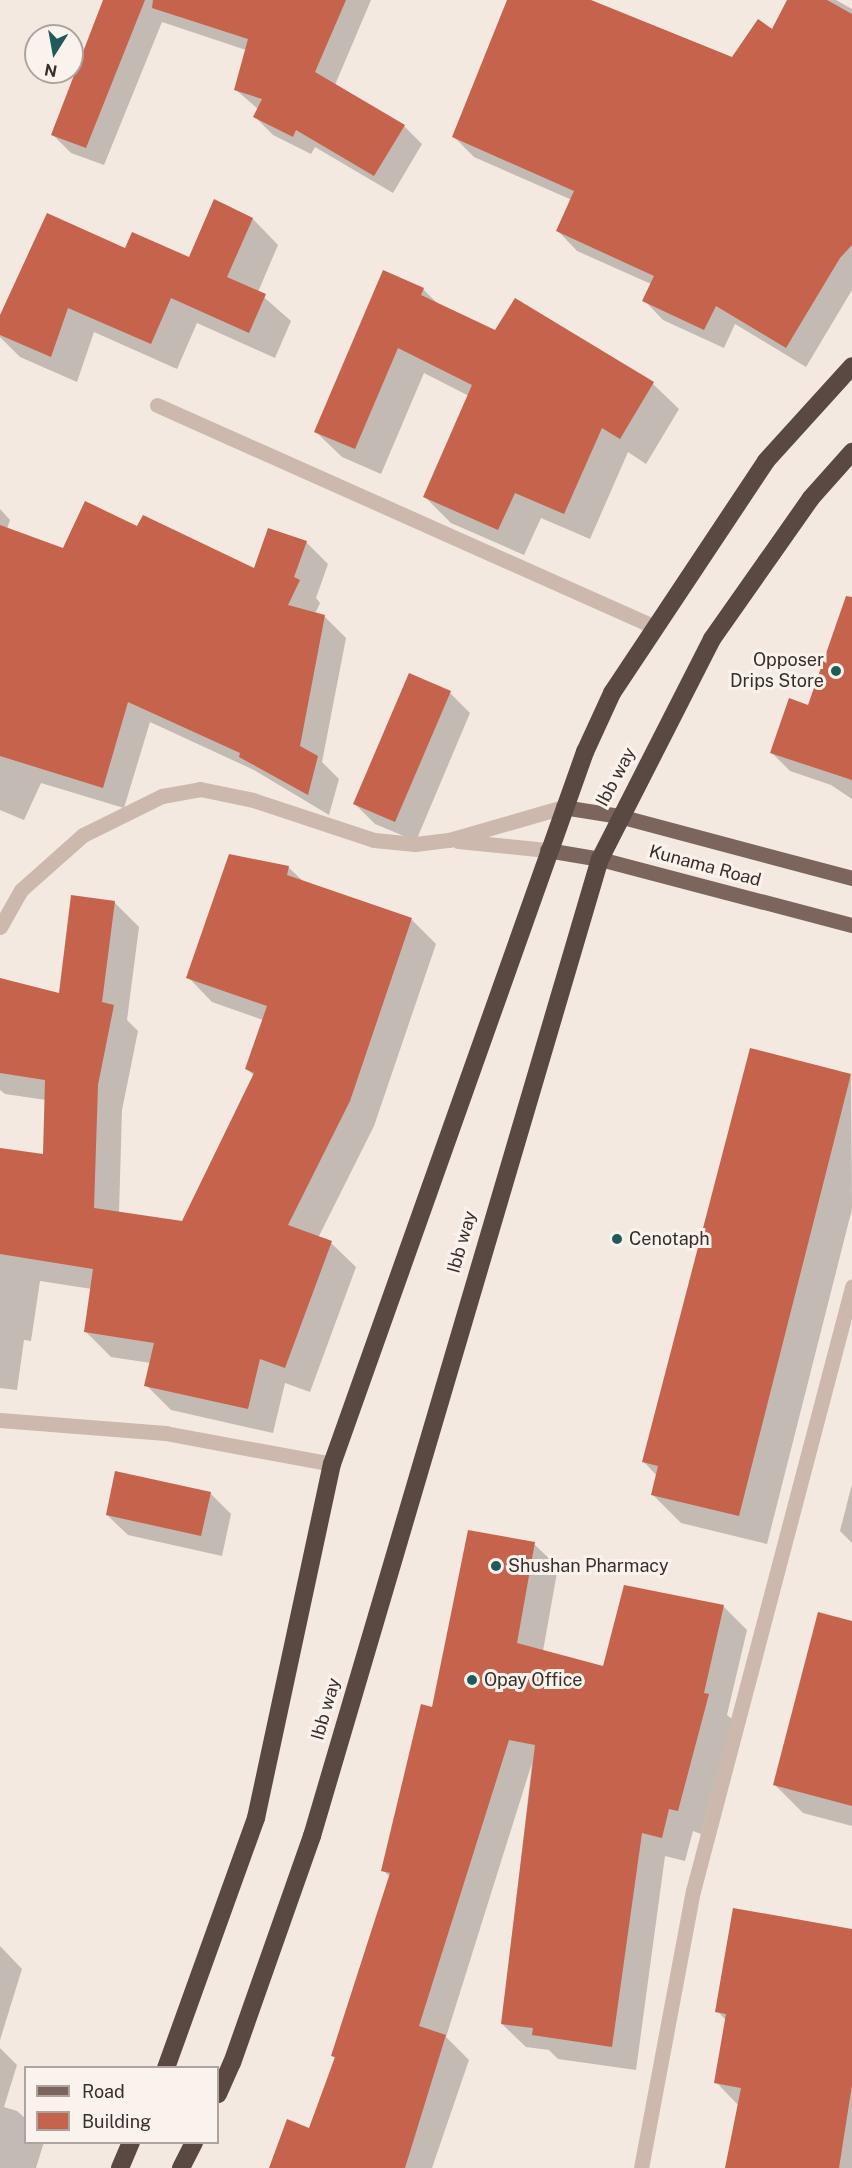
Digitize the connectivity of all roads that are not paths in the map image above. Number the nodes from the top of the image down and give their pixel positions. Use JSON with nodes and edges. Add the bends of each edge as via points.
{"nodes":[{"id":1,"x":852,"y":366,"type":"edge"},
{"id":2,"x":157,"y":405,"type":"dead end"},
{"id":3,"x":852,"y":452,"type":"edge"},
{"id":4,"x":655,"y":627,"type":"junction"},
{"id":5,"x":563,"y":807,"type":"junction"},
{"id":6,"x":619,"y":816,"type":"junction"},
{"id":7,"x":449,"y":840,"type":"junction"},
{"id":8,"x":548,"y":850,"type":"junction"},
{"id":9,"x":600,"y":859,"type":"junction"},
{"id":10,"x":852,"y":878,"type":"edge"},
{"id":11,"x":852,"y":925,"type":"edge"},
{"id":12,"x":0,"y":927,"type":"edge"},
{"id":13,"x":852,"y":1287,"type":"edge"},
{"id":14,"x":0,"y":1420,"type":"edge"},
{"id":15,"x":332,"y":1464,"type":"junction"},
{"id":16,"x":166,"y":2066,"type":"edge"},
{"id":17,"x":219,"y":2092,"type":"edge"},
{"id":18,"x":130,"y":2144,"type":"edge"},
{"id":19,"x":193,"y":2144,"type":"edge"},
{"id":20,"x":120,"y":2168,"type":"edge"},
{"id":21,"x":181,"y":2168,"type":"edge"},
{"id":22,"x":641,"y":2168,"type":"edge"}],
"edges":[{"from":1,"to":4,"type":"highway","via":[[766,461]]},
{"from":2,"to":4,"type":"street"},
{"from":3,"to":6,"type":"highway","name":"Ibb way","via":[[811,498],[712,639]]},
{"from":4,"to":5,"type":"highway","via":[[612,693]]},
{"from":5,"to":6,"type":"main road","name":"Kunama Road"},
{"from":5,"to":7,"type":"street"},
{"from":5,"to":8,"type":"highway"},
{"from":6,"to":9,"type":"highway","name":"Ibb way"},
{"from":6,"to":10,"type":"main road","name":"Kunama Road"},
{"from":7,"to":8,"type":"street"},
{"from":7,"to":12,"type":"street","via":[[415,844],[374,840],[253,800],[200,789],[162,796],[83,835],[21,890]]},
{"from":8,"to":9,"type":"main road","name":"Kunama Road"},
{"from":8,"to":15,"type":"highway","via":[[515,954]]},
{"from":9,"to":11,"type":"main road","name":"Kunama Road"},
{"from":9,"to":17,"type":"highway","name":"Ibb way","via":[[312,1836]]},
{"from":13,"to":22,"type":"street","via":[[693,1891]]},
{"from":14,"to":15,"type":"street","via":[[165,1433]]},
{"from":15,"to":16,"type":"highway","via":[[256,1818]]},
{"from":18,"to":20,"type":"highway"},
{"from":19,"to":21,"type":"highway"}]}
